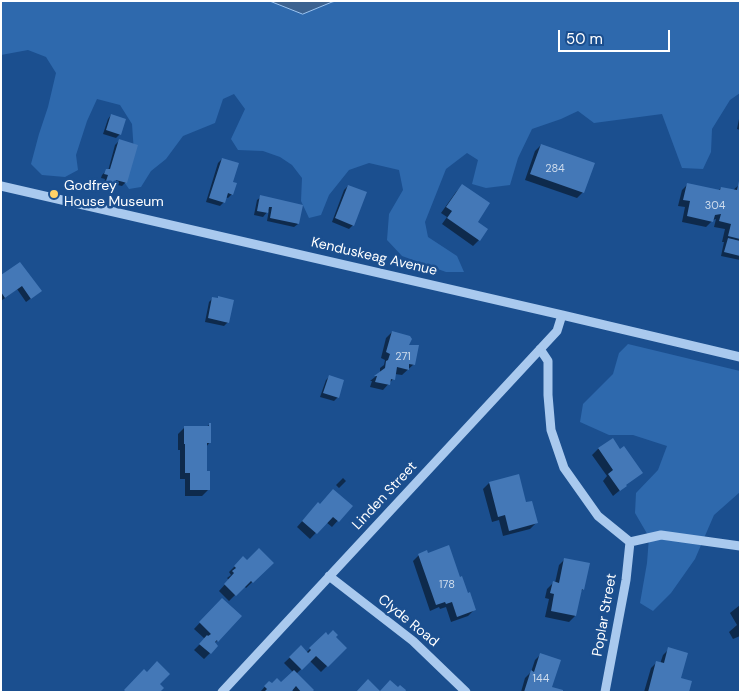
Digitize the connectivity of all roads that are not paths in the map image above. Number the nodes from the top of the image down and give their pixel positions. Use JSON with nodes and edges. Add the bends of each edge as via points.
{"nodes":[{"id":1,"x":1,"y":186,"type":"edge"},
{"id":2,"x":562,"y":315,"type":"junction"},
{"id":3,"x":540,"y":349,"type":"junction"},
{"id":4,"x":740,"y":357,"type":"edge"},
{"id":5,"x":630,"y":542,"type":"junction"},
{"id":6,"x":740,"y":546,"type":"edge"},
{"id":7,"x":329,"y":576,"type":"junction"},
{"id":8,"x":222,"y":692,"type":"edge"},
{"id":9,"x":466,"y":692,"type":"edge"},
{"id":10,"x":605,"y":692,"type":"edge"}],
"edges":[{"from":1,"to":2,"type":"street","name":"Kenduskeag Avenue"},
{"from":2,"to":3,"type":"street","name":"Linden Street","via":[[557,331]]},
{"from":2,"to":4,"type":"street","name":"Kenduskeag Avenue"},
{"from":3,"to":5,"type":"street","via":[[548,361],[551,430],[564,468],[598,516]]},
{"from":3,"to":7,"type":"street","name":"Linden Street"},
{"from":5,"to":6,"type":"street","via":[[661,535]]},
{"from":5,"to":10,"type":"street","name":"Poplar Street"},
{"from":7,"to":8,"type":"street","name":"Linden Street"},
{"from":7,"to":9,"type":"street","name":"Clyde Road","via":[[413,640]]}]}
